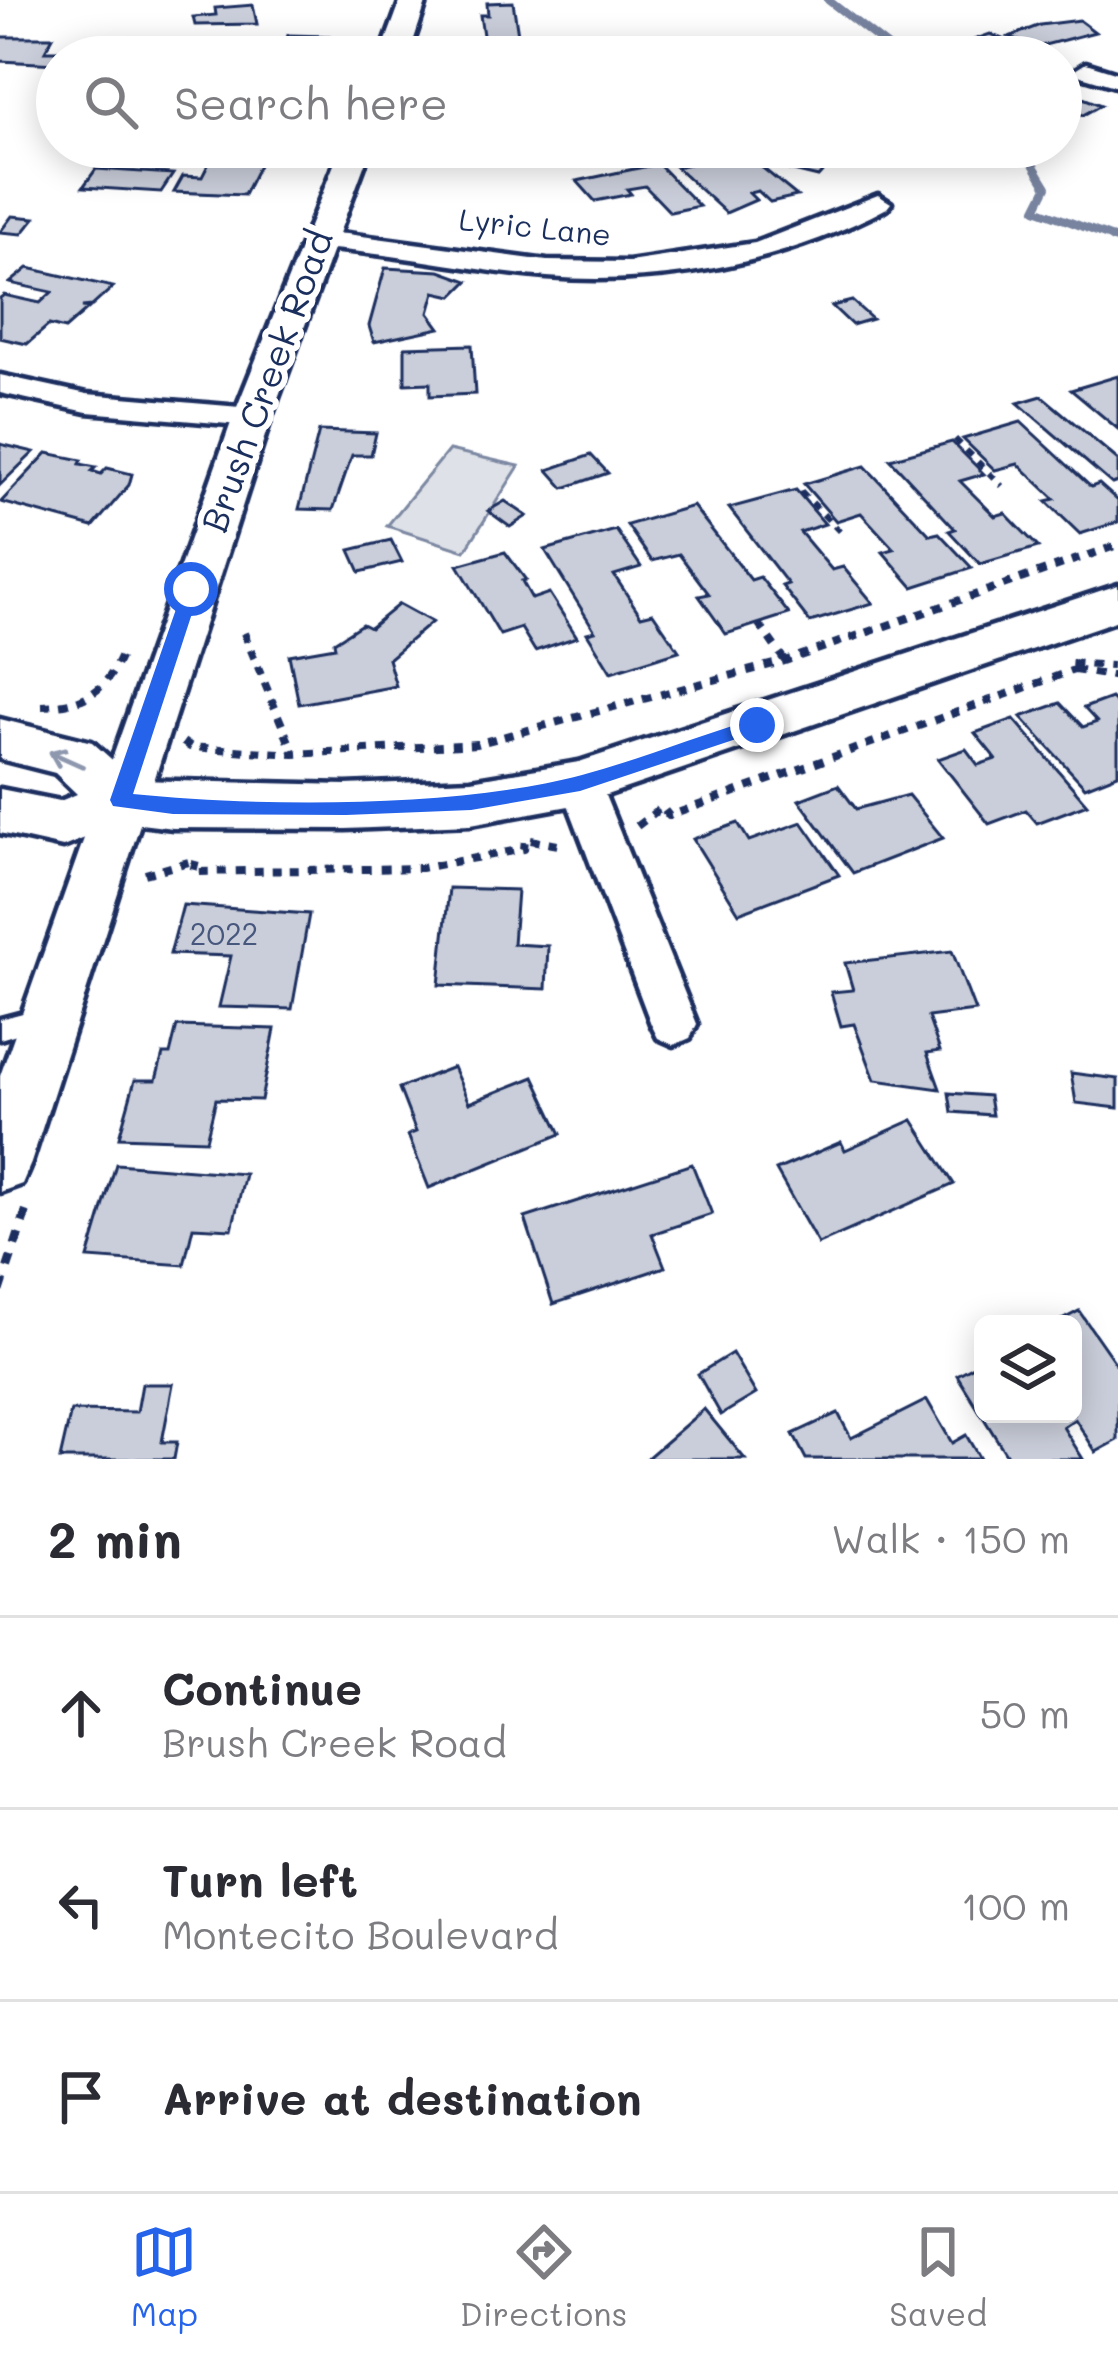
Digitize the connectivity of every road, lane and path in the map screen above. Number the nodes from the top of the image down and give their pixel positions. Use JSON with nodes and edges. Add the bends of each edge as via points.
{"nodes":[{"id":1,"x":414,"y":0,"type":"edge"},
{"id":2,"x":401,"y":36,"type":"edge"},
{"id":3,"x":1086,"y":70,"type":"dead end"},
{"id":4,"x":1118,"y":80,"type":"edge"},
{"id":5,"x":347,"y":168,"type":"edge"},
{"id":6,"x":878,"y":203,"type":"dead end"},
{"id":7,"x":318,"y":240,"type":"junction"},
{"id":8,"x":0,"y":384,"type":"edge"},
{"id":9,"x":251,"y":417,"type":"junction"},
{"id":10,"x":955,"y":439,"type":"dead end"},
{"id":11,"x":1002,"y":485,"type":"dead end"},
{"id":12,"x":801,"y":491,"type":"dead end"},
{"id":13,"x":841,"y":533,"type":"dead end"},
{"id":14,"x":1118,"y":545,"type":"edge"},
{"id":15,"x":1111,"y":613,"type":"edge"},
{"id":16,"x":758,"y":624,"type":"dead end"},
{"id":17,"x":244,"y":633,"type":"dead end"},
{"id":18,"x":122,"y":653,"type":"dead end"},
{"id":19,"x":785,"y":661,"type":"junction"},
{"id":20,"x":1112,"y":666,"type":"dead end"},
{"id":21,"x":1074,"y":670,"type":"junction"},
{"id":22,"x":1118,"y":677,"type":"edge"},
{"id":23,"x":20,"y":722,"type":"edge"},
{"id":24,"x":190,"y":747,"type":"dead end"},
{"id":25,"x":293,"y":754,"type":"junction"},
{"id":26,"x":580,"y":783,"type":"junction"},
{"id":27,"x":120,"y":800,"type":"junction"},
{"id":28,"x":0,"y":811,"type":"edge"},
{"id":29,"x":636,"y":827,"type":"dead end"},
{"id":30,"x":558,"y":845,"type":"dead end"},
{"id":31,"x":155,"y":868,"type":"dead end"},
{"id":32,"x":54,"y":1014,"type":"junction"},
{"id":33,"x":674,"y":1024,"type":"dead end"},
{"id":34,"x":0,"y":1029,"type":"edge"},
{"id":35,"x":0,"y":1163,"type":"edge"}],
"edges":[{"from":1,"to":2,"type":"street"},
{"from":3,"to":4,"type":"street"},
{"from":5,"to":7,"type":"street","name":"Brush Creek Road"},
{"from":6,"to":7,"type":"street","name":"Lyric Lane","via":[[840,226],[784,242],[613,272]]},
{"from":7,"to":9,"type":"street","name":"Brush Creek Road"},
{"from":8,"to":9,"type":"street","via":[[87,403]]},
{"from":9,"to":27,"type":"street","name":"Brush Creek Road"},
{"from":10,"to":11,"type":"path"},
{"from":12,"to":13,"type":"path"},
{"from":14,"to":19,"type":"path"},
{"from":15,"to":26,"type":"main road"},
{"from":16,"to":19,"type":"path"},
{"from":17,"to":25,"type":"path"},
{"from":18,"to":23,"type":"path","via":[[100,693]]},
{"from":19,"to":25,"type":"path","via":[[476,744]]},
{"from":20,"to":21,"type":"path","via":[[1068,663]]},
{"from":21,"to":22,"type":"path"},
{"from":21,"to":29,"type":"path","via":[[669,816],[662,807]]},
{"from":27,"to":23,"type":"main road","one_way":true},
{"from":24,"to":25,"type":"path"},
{"from":26,"to":27,"type":"main road","via":[[471,802],[346,807]]},
{"from":26,"to":33,"type":"street"},
{"from":27,"to":28,"type":"main road","via":[[63,824]]},
{"from":27,"to":32,"type":"street","name":"Brush Creek Road"},
{"from":30,"to":31,"type":"path","via":[[525,839],[524,848],[421,868],[193,872],[196,860]]},
{"from":32,"to":34,"type":"lane"},
{"from":32,"to":35,"type":"street","name":"Brush Creek Road"}]}
